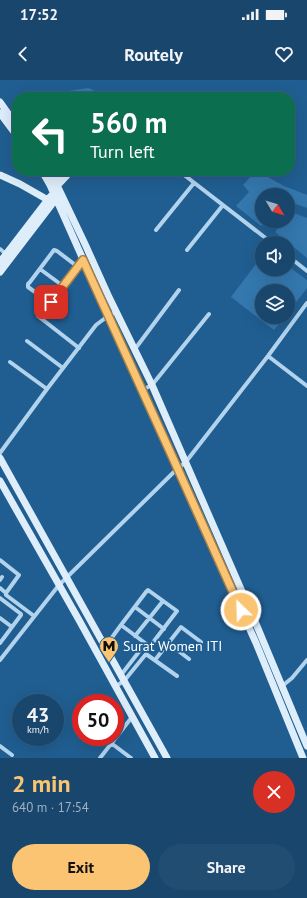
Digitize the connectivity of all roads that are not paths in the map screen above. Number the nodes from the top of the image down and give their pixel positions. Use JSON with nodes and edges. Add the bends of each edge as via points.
{"nodes":[{"id":1,"x":0,"y":102,"type":"edge"},
{"id":2,"x":0,"y":113,"type":"edge"},
{"id":3,"x":12,"y":119,"type":"edge"},
{"id":4,"x":12,"y":129,"type":"edge"},
{"id":5,"x":0,"y":175,"type":"edge"},
{"id":6,"x":46,"y":176,"type":"edge"},
{"id":7,"x":51,"y":176,"type":"edge"},
{"id":8,"x":62,"y":176,"type":"edge"},
{"id":9,"x":67,"y":176,"type":"edge"},
{"id":10,"x":185,"y":176,"type":"edge"},
{"id":11,"x":194,"y":183,"type":"junction"},
{"id":12,"x":56,"y":190,"type":"junction"},
{"id":13,"x":48,"y":200,"type":"junction"},
{"id":14,"x":223,"y":205,"type":"junction"},
{"id":15,"x":156,"y":230,"type":"dead end"},
{"id":16,"x":263,"y":236,"type":"edge"},
{"id":17,"x":0,"y":249,"type":"edge"},
{"id":18,"x":187,"y":250,"type":"dead end"},
{"id":19,"x":6,"y":254,"type":"junction"},
{"id":20,"x":83,"y":260,"type":"junction"},
{"id":21,"x":0,"y":262,"type":"edge"},
{"id":22,"x":295,"y":262,"type":"edge"},
{"id":23,"x":78,"y":267,"type":"junction"},
{"id":24,"x":40,"y":268,"type":"junction"},
{"id":25,"x":307,"y":271,"type":"edge"},
{"id":26,"x":0,"y":272,"type":"edge"},
{"id":27,"x":63,"y":286,"type":"junction"},
{"id":28,"x":179,"y":290,"type":"dead end"},
{"id":29,"x":307,"y":303,"type":"edge"},
{"id":30,"x":116,"y":312,"type":"junction"},
{"id":31,"x":209,"y":314,"type":"dead end"},
{"id":32,"x":38,"y":316,"type":"dead end"},
{"id":33,"x":108,"y":316,"type":"junction"},
{"id":34,"x":27,"y":341,"type":"dead end"},
{"id":35,"x":79,"y":348,"type":"junction"},
{"id":36,"x":135,"y":349,"type":"junction"},
{"id":37,"x":268,"y":356,"type":"junction"},
{"id":38,"x":10,"y":362,"type":"dead end"},
{"id":39,"x":63,"y":368,"type":"junction"},
{"id":40,"x":152,"y":385,"type":"junction"},
{"id":41,"x":307,"y":386,"type":"edge"},
{"id":42,"x":47,"y":389,"type":"junction"},
{"id":43,"x":142,"y":390,"type":"junction"},
{"id":44,"x":0,"y":453,"type":"edge"},
{"id":45,"x":0,"y":458,"type":"edge"},
{"id":46,"x":185,"y":463,"type":"junction"},
{"id":47,"x":178,"y":468,"type":"junction"},
{"id":48,"x":0,"y":481,"type":"edge"},
{"id":49,"x":0,"y":560,"type":"edge"},
{"id":50,"x":67,"y":578,"type":"junction"},
{"id":51,"x":59,"y":585,"type":"junction"},
{"id":52,"x":0,"y":588,"type":"edge"},
{"id":53,"x":6,"y":593,"type":"junction"},
{"id":54,"x":1,"y":599,"type":"edge"},
{"id":55,"x":163,"y":601,"type":"junction"},
{"id":56,"x":135,"y":607,"type":"junction"},
{"id":57,"x":87,"y":615,"type":"junction"},
{"id":58,"x":34,"y":616,"type":"junction"},
{"id":59,"x":0,"y":618,"type":"edge"},
{"id":60,"x":150,"y":618,"type":"junction"},
{"id":61,"x":79,"y":620,"type":"junction"},
{"id":62,"x":121,"y":625,"type":"junction"},
{"id":63,"x":12,"y":627,"type":"junction"},
{"id":64,"x":164,"y":629,"type":"junction"},
{"id":65,"x":8,"y":633,"type":"junction"},
{"id":66,"x":135,"y":636,"type":"junction"},
{"id":67,"x":16,"y":639,"type":"junction"},
{"id":68,"x":1,"y":640,"type":"edge"},
{"id":69,"x":202,"y":642,"type":"dead end"},
{"id":70,"x":168,"y":643,"type":"junction"},
{"id":71,"x":145,"y":644,"type":"junction"},
{"id":72,"x":105,"y":647,"type":"junction"},
{"id":73,"x":0,"y":660,"type":"edge"},
{"id":74,"x":155,"y":660,"type":"junction"},
{"id":75,"x":189,"y":660,"type":"dead end"},
{"id":76,"x":307,"y":660,"type":"edge"},
{"id":77,"x":177,"y":676,"type":"dead end"},
{"id":78,"x":122,"y":678,"type":"junction"},
{"id":79,"x":116,"y":686,"type":"junction"},
{"id":80,"x":283,"y":686,"type":"junction"},
{"id":81,"x":276,"y":691,"type":"junction"},
{"id":82,"x":132,"y":716,"type":"junction"},
{"id":83,"x":124,"y":726,"type":"edge"},
{"id":84,"x":0,"y":746,"type":"edge"},
{"id":85,"x":109,"y":746,"type":"edge"},
{"id":86,"x":115,"y":746,"type":"edge"},
{"id":87,"x":307,"y":746,"type":"edge"},
{"id":88,"x":12,"y":755,"type":"dead end"},
{"id":89,"x":100,"y":758,"type":"edge"},
{"id":90,"x":131,"y":758,"type":"edge"},
{"id":91,"x":155,"y":758,"type":"edge"},
{"id":92,"x":167,"y":758,"type":"edge"},
{"id":93,"x":303,"y":758,"type":"edge"}],
"edges":[{"from":1,"to":3,"type":"main road"},
{"from":2,"to":4,"type":"main road"},
{"from":5,"to":13,"type":"main road"},
{"from":6,"to":12,"type":"main road"},
{"from":7,"to":12,"type":"main road"},
{"from":8,"to":12,"type":"main road"},
{"from":9,"to":12,"type":"main road"},
{"from":10,"to":11,"type":"street"},
{"from":11,"to":14,"type":"street"},
{"from":11,"to":15,"type":"street"},
{"from":12,"to":13,"type":"main road"},
{"from":12,"to":20,"type":"main road"},
{"from":12,"to":26,"type":"main road"},
{"from":12,"to":30,"type":"main road","via":[[85,244]]},
{"from":13,"to":19,"type":"main road"},
{"from":14,"to":16,"type":"street"},
{"from":14,"to":18,"type":"street"},
{"from":17,"to":19,"type":"street"},
{"from":19,"to":21,"type":"main road"},
{"from":20,"to":23,"type":"street"},
{"from":20,"to":33,"type":"main road"},
{"from":22,"to":25,"type":"street"},
{"from":23,"to":24,"type":"street","via":[[56,250]]},
{"from":23,"to":27,"type":"street"},
{"from":24,"to":27,"type":"street"},
{"from":24,"to":27,"type":"street","via":[[28,287],[51,302]]},
{"from":28,"to":36,"type":"street"},
{"from":29,"to":37,"type":"street"},
{"from":30,"to":33,"type":"street"},
{"from":30,"to":36,"type":"main road"},
{"from":31,"to":40,"type":"street"},
{"from":32,"to":35,"type":"street"},
{"from":33,"to":35,"type":"street","via":[[96,325]]},
{"from":33,"to":43,"type":"main road"},
{"from":34,"to":39,"type":"street"},
{"from":35,"to":39,"type":"street"},
{"from":36,"to":40,"type":"main road"},
{"from":37,"to":41,"type":"street"},
{"from":37,"to":46,"type":"street"},
{"from":38,"to":42,"type":"street"},
{"from":39,"to":42,"type":"street"},
{"from":40,"to":43,"type":"street"},
{"from":40,"to":46,"type":"main road"},
{"from":42,"to":44,"type":"street"},
{"from":43,"to":47,"type":"main road"},
{"from":45,"to":50,"type":"main road"},
{"from":46,"to":47,"type":"street"},
{"from":46,"to":80,"type":"main road"},
{"from":47,"to":50,"type":"street"},
{"from":47,"to":81,"type":"main road"},
{"from":48,"to":51,"type":"main road"},
{"from":49,"to":53,"type":"street","via":[[19,575]]},
{"from":50,"to":51,"type":"street"},
{"from":50,"to":57,"type":"main road"},
{"from":51,"to":58,"type":"street"},
{"from":51,"to":61,"type":"main road"},
{"from":52,"to":53,"type":"street"},
{"from":53,"to":58,"type":"street"},
{"from":54,"to":63,"type":"street","via":[[21,614]]},
{"from":55,"to":56,"type":"street","via":[[148,590]]},
{"from":55,"to":60,"type":"street"},
{"from":55,"to":64,"type":"street","via":[[177,611]]},
{"from":56,"to":60,"type":"street"},
{"from":56,"to":62,"type":"street"},
{"from":57,"to":61,"type":"main road"},
{"from":57,"to":72,"type":"main road"},
{"from":58,"to":67,"type":"street"},
{"from":59,"to":63,"type":"street"},
{"from":60,"to":64,"type":"street"},
{"from":60,"to":66,"type":"street"},
{"from":61,"to":79,"type":"main road"},
{"from":62,"to":66,"type":"street"},
{"from":62,"to":72,"type":"street"},
{"from":63,"to":65,"type":"street"},
{"from":64,"to":71,"type":"street","via":[[151,645]]},
{"from":65,"to":67,"type":"street"},
{"from":65,"to":68,"type":"street"},
{"from":66,"to":71,"type":"street"},
{"from":67,"to":73,"type":"street"},
{"from":69,"to":70,"type":"street","via":[[181,627]]},
{"from":70,"to":74,"type":"street"},
{"from":70,"to":75,"type":"street"},
{"from":71,"to":78,"type":"street"},
{"from":72,"to":78,"type":"main road"},
{"from":74,"to":77,"type":"street"},
{"from":74,"to":78,"type":"street","via":[[146,654]]},
{"from":76,"to":80,"type":"street"},
{"from":78,"to":79,"type":"street"},
{"from":78,"to":92,"type":"main road"},
{"from":79,"to":82,"type":"main road"},
{"from":80,"to":81,"type":"street"},
{"from":80,"to":87,"type":"main road"},
{"from":81,"to":93,"type":"main road"},
{"from":82,"to":83,"type":"street"},
{"from":82,"to":91,"type":"main road"},
{"from":84,"to":88,"type":"street"},
{"from":85,"to":89,"type":"street"},
{"from":86,"to":90,"type":"street"}]}
